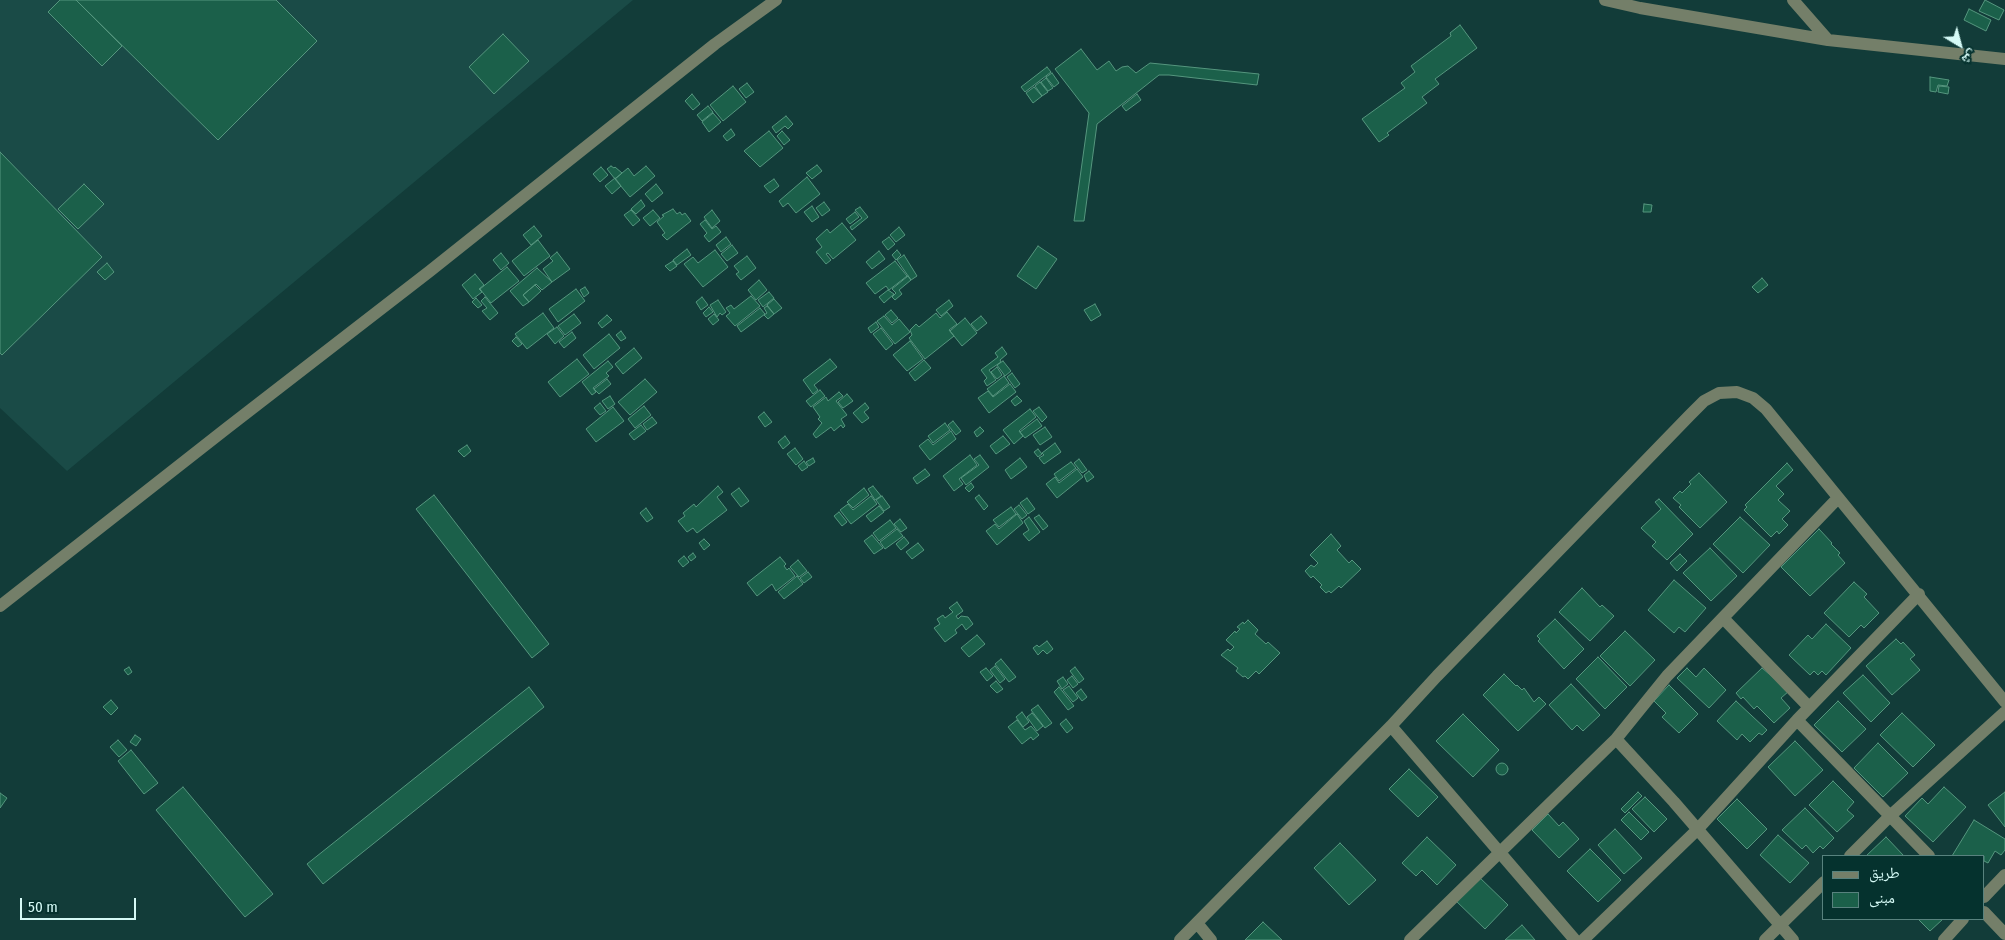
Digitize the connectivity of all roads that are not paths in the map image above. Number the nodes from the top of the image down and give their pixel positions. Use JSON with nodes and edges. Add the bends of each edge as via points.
{"nodes":[{"id":1,"x":776,"y":0,"type":"edge"},
{"id":2,"x":1605,"y":0,"type":"edge"},
{"id":3,"x":1793,"y":0,"type":"edge"},
{"id":4,"x":1828,"y":40,"type":"junction"},
{"id":5,"x":2005,"y":59,"type":"edge"},
{"id":6,"x":1838,"y":498,"type":"junction"},
{"id":7,"x":1919,"y":594,"type":"junction"},
{"id":8,"x":0,"y":606,"type":"edge"},
{"id":9,"x":1723,"y":618,"type":"junction"},
{"id":10,"x":2005,"y":702,"type":"edge"},
{"id":11,"x":1809,"y":707,"type":"junction"},
{"id":12,"x":2005,"y":712,"type":"edge"},
{"id":13,"x":1796,"y":720,"type":"junction"},
{"id":14,"x":1391,"y":726,"type":"junction"},
{"id":15,"x":1616,"y":739,"type":"junction"},
{"id":16,"x":1890,"y":816,"type":"junction"},
{"id":17,"x":1696,"y":830,"type":"junction"},
{"id":18,"x":1499,"y":852,"type":"junction"},
{"id":19,"x":1851,"y":855,"type":"edge"},
{"id":20,"x":1928,"y":855,"type":"edge"},
{"id":21,"x":2005,"y":875,"type":"edge"},
{"id":22,"x":1822,"y":884,"type":"edge"},
{"id":23,"x":1985,"y":896,"type":"edge"},
{"id":24,"x":1985,"y":913,"type":"edge"},
{"id":25,"x":1962,"y":920,"type":"edge"},
{"id":26,"x":1197,"y":923,"type":"junction"},
{"id":27,"x":1780,"y":925,"type":"junction"},
{"id":28,"x":2005,"y":934,"type":"edge"},
{"id":29,"x":1180,"y":940,"type":"edge"},
{"id":30,"x":1211,"y":940,"type":"edge"},
{"id":31,"x":1410,"y":940,"type":"edge"},
{"id":32,"x":1575,"y":940,"type":"edge"},
{"id":33,"x":1583,"y":940,"type":"edge"},
{"id":34,"x":1765,"y":940,"type":"edge"},
{"id":35,"x":1793,"y":940,"type":"edge"},
{"id":36,"x":1944,"y":940,"type":"edge"}],
"edges":[{"from":1,"to":8,"type":"street","via":[[715,44]]},
{"from":2,"to":4,"type":"street"},
{"from":3,"to":4,"type":"street"},
{"from":4,"to":5,"type":"street"},
{"from":6,"to":7,"type":"street"},
{"from":6,"to":9,"type":"street"},
{"from":6,"to":14,"type":"street","via":[[1766,409],[1753,398],[1737,392],[1719,393],[1704,401]]},
{"from":7,"to":10,"type":"street"},
{"from":7,"to":11,"type":"street"},
{"from":9,"to":11,"type":"street"},
{"from":9,"to":15,"type":"street","via":[[1667,676]]},
{"from":11,"to":13,"type":"street"},
{"from":12,"to":16,"type":"street"},
{"from":13,"to":16,"type":"street"},
{"from":13,"to":17,"type":"street"},
{"from":14,"to":18,"type":"street"},
{"from":14,"to":26,"type":"street"},
{"from":15,"to":17,"type":"street"},
{"from":15,"to":18,"type":"street"},
{"from":16,"to":19,"type":"street"},
{"from":16,"to":20,"type":"street"},
{"from":17,"to":27,"type":"street"},
{"from":17,"to":33,"type":"street"},
{"from":18,"to":31,"type":"street"},
{"from":18,"to":32,"type":"street"},
{"from":21,"to":23,"type":"street"},
{"from":22,"to":27,"type":"street"},
{"from":24,"to":28,"type":"street"},
{"from":25,"to":36,"type":"street"},
{"from":26,"to":29,"type":"street"},
{"from":26,"to":30,"type":"street"},
{"from":27,"to":34,"type":"street"},
{"from":27,"to":35,"type":"street"}]}
